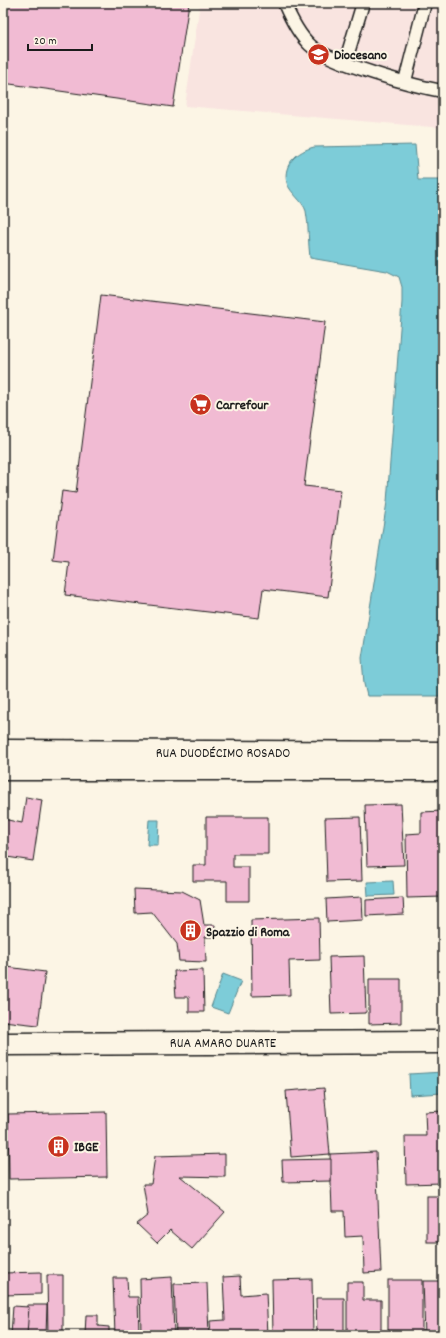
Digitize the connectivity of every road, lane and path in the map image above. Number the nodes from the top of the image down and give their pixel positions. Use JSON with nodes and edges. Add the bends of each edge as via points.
{"nodes":[{"id":1,"x":284,"y":3,"type":"edge"},
{"id":2,"x":363,"y":3,"type":"edge"},
{"id":3,"x":426,"y":3,"type":"edge"},
{"id":4,"x":345,"y":63,"type":"junction"},
{"id":5,"x":405,"y":81,"type":"junction"},
{"id":6,"x":443,"y":91,"type":"edge"},
{"id":7,"x":3,"y":751,"type":"edge"},
{"id":8,"x":443,"y":753,"type":"edge"},
{"id":9,"x":3,"y":768,"type":"edge"},
{"id":10,"x":443,"y":769,"type":"edge"},
{"id":11,"x":443,"y":1042,"type":"edge"},
{"id":12,"x":3,"y":1044,"type":"edge"}],
"edges":[{"from":1,"to":4,"type":"lane","via":[[310,46]]},
{"from":2,"to":4,"type":"lane"},
{"from":3,"to":5,"type":"lane"},
{"from":4,"to":5,"type":"lane"},
{"from":5,"to":6,"type":"lane"},
{"from":7,"to":8,"type":"street","name":"RUA DUODÉCIMO ROSADO"},
{"from":9,"to":10,"type":"street","name":"RUA DUODÉCIMO ROSADO"},
{"from":11,"to":12,"type":"street","name":"RUA AMARO DUARTE"}]}
